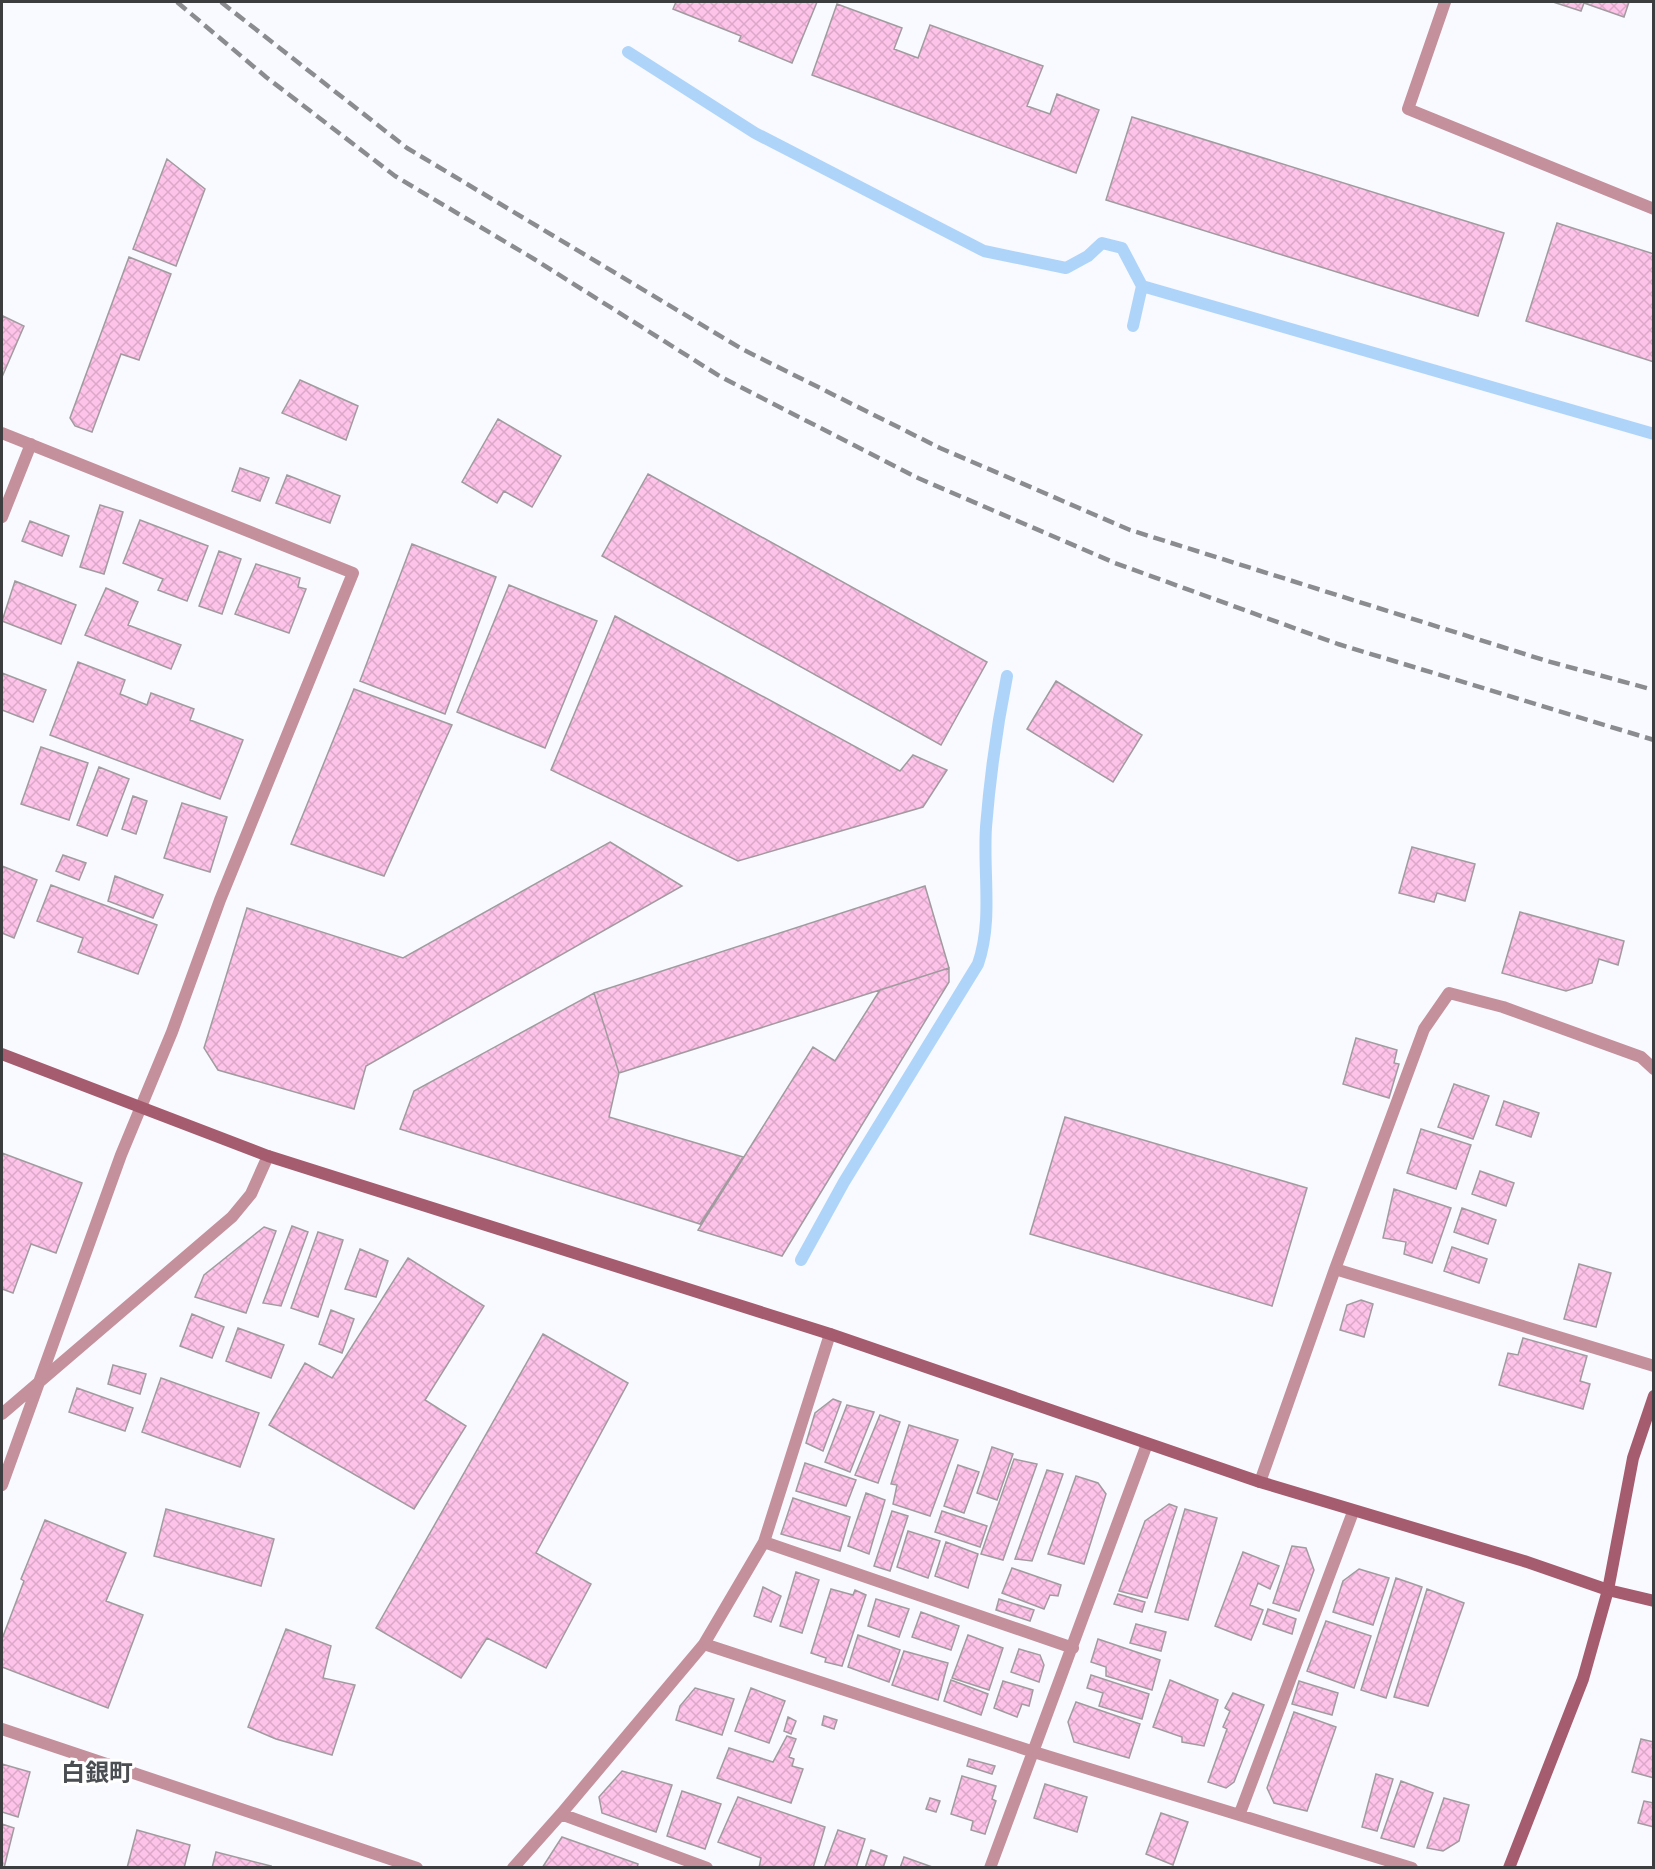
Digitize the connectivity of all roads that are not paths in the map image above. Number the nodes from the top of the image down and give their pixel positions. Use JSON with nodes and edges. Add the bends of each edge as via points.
{"nodes":[{"id":1,"x":1445,"y":2,"type":"edge"},
{"id":2,"x":1653,"y":209,"type":"edge"},
{"id":3,"x":2,"y":433,"type":"edge"},
{"id":4,"x":31,"y":444,"type":"junction"},
{"id":5,"x":2,"y":517,"type":"edge"},
{"id":6,"x":2,"y":1054,"type":"edge"},
{"id":7,"x":1653,"y":1069,"type":"edge"},
{"id":8,"x":141,"y":1110,"type":"junction"},
{"id":9,"x":268,"y":1156,"type":"junction"},
{"id":10,"x":1335,"y":1269,"type":"junction"},
{"id":11,"x":830,"y":1334,"type":"junction"},
{"id":12,"x":1653,"y":1366,"type":"edge"},
{"id":13,"x":38,"y":1385,"type":"junction"},
{"id":14,"x":1653,"y":1396,"type":"edge"},
{"id":15,"x":2,"y":1414,"type":"edge"},
{"id":16,"x":1147,"y":1444,"type":"junction"},
{"id":17,"x":1260,"y":1482,"type":"junction"},
{"id":18,"x":2,"y":1485,"type":"edge"},
{"id":19,"x":1353,"y":1512,"type":"junction"},
{"id":20,"x":764,"y":1542,"type":"junction"},
{"id":21,"x":1608,"y":1590,"type":"junction"},
{"id":22,"x":1653,"y":1601,"type":"edge"},
{"id":23,"x":704,"y":1644,"type":"junction"},
{"id":24,"x":1073,"y":1647,"type":"junction"},
{"id":25,"x":2,"y":1729,"type":"edge"},
{"id":26,"x":1034,"y":1752,"type":"junction"},
{"id":27,"x":1240,"y":1813,"type":"junction"},
{"id":28,"x":561,"y":1814,"type":"junction"},
{"id":29,"x":1510,"y":1867,"type":"edge"},
{"id":30,"x":417,"y":1868,"type":"edge"},
{"id":31,"x":513,"y":1868,"type":"edge"},
{"id":32,"x":707,"y":1868,"type":"edge"},
{"id":33,"x":990,"y":1868,"type":"edge"},
{"id":34,"x":1412,"y":1868,"type":"edge"}],
"edges":[{"from":1,"to":2,"type":"street","via":[[1408,109]]},
{"from":3,"to":4,"type":"street"},
{"from":4,"to":5,"type":"street"},
{"from":4,"to":8,"type":"street","via":[[353,573],[220,900]]},
{"from":6,"to":8,"type":"street"},
{"from":7,"to":10,"type":"street","via":[[1641,1057],[1503,1007],[1449,993],[1425,1029]]},
{"from":8,"to":9,"type":"street"},
{"from":8,"to":13,"type":"street"},
{"from":9,"to":11,"type":"street"},
{"from":9,"to":13,"type":"street","via":[[251,1194],[232,1217]]},
{"from":10,"to":12,"type":"street"},
{"from":10,"to":17,"type":"street"},
{"from":11,"to":16,"type":"street"},
{"from":11,"to":20,"type":"street"},
{"from":13,"to":15,"type":"street"},
{"from":13,"to":18,"type":"street"},
{"from":14,"to":21,"type":"street","via":[[1633,1458]]},
{"from":16,"to":17,"type":"street"},
{"from":16,"to":24,"type":"street"},
{"from":17,"to":19,"type":"street"},
{"from":19,"to":21,"type":"street","via":[[1524,1561]]},
{"from":19,"to":27,"type":"street"},
{"from":20,"to":23,"type":"street"},
{"from":20,"to":24,"type":"street"},
{"from":21,"to":22,"type":"street"},
{"from":21,"to":29,"type":"street","via":[[1583,1678]]},
{"from":23,"to":26,"type":"street"},
{"from":23,"to":28,"type":"street"},
{"from":24,"to":26,"type":"street"},
{"from":25,"to":30,"type":"street"},
{"from":26,"to":27,"type":"street"},
{"from":26,"to":33,"type":"street"},
{"from":27,"to":34,"type":"street"},
{"from":28,"to":31,"type":"street"},
{"from":28,"to":32,"type":"street"}]}
